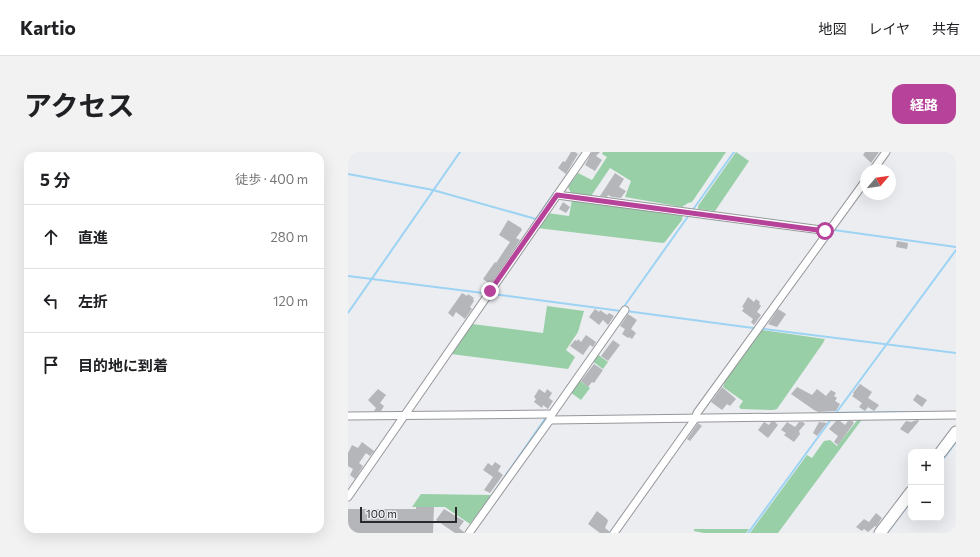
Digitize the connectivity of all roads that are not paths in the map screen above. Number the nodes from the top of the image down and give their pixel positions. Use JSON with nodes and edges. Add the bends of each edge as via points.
{"nodes":[{"id":1,"x":587,"y":152,"type":"edge"},
{"id":2,"x":886,"y":152,"type":"edge"},
{"id":3,"x":877,"y":164,"type":"edge"},
{"id":4,"x":860,"y":188,"type":"edge"},
{"id":5,"x":557,"y":195,"type":"junction"},
{"id":6,"x":827,"y":231,"type":"junction"},
{"id":7,"x":624,"y":311,"type":"dead end"},
{"id":8,"x":956,"y":415,"type":"edge"},
{"id":9,"x":348,"y":416,"type":"edge"},
{"id":10,"x":405,"y":416,"type":"junction"},
{"id":11,"x":550,"y":416,"type":"junction"},
{"id":12,"x":694,"y":417,"type":"junction"},
{"id":13,"x":956,"y":432,"type":"edge"},
{"id":14,"x":943,"y":449,"type":"edge"},
{"id":15,"x":908,"y":496,"type":"edge"},
{"id":16,"x":348,"y":497,"type":"edge"},
{"id":17,"x":469,"y":533,"type":"edge"},
{"id":18,"x":614,"y":533,"type":"edge"},
{"id":19,"x":880,"y":533,"type":"edge"}],
"edges":[{"from":1,"to":5,"type":"street"},
{"from":2,"to":3,"type":"street"},
{"from":4,"to":6,"type":"street"},
{"from":5,"to":6,"type":"street"},
{"from":5,"to":10,"type":"street"},
{"from":6,"to":12,"type":"street"},
{"from":7,"to":11,"type":"street"},
{"from":8,"to":12,"type":"street"},
{"from":9,"to":10,"type":"street"},
{"from":10,"to":11,"type":"street"},
{"from":10,"to":16,"type":"street"},
{"from":11,"to":12,"type":"street"},
{"from":11,"to":17,"type":"street"},
{"from":12,"to":18,"type":"street"},
{"from":13,"to":14,"type":"main road"},
{"from":15,"to":19,"type":"main road"}]}
